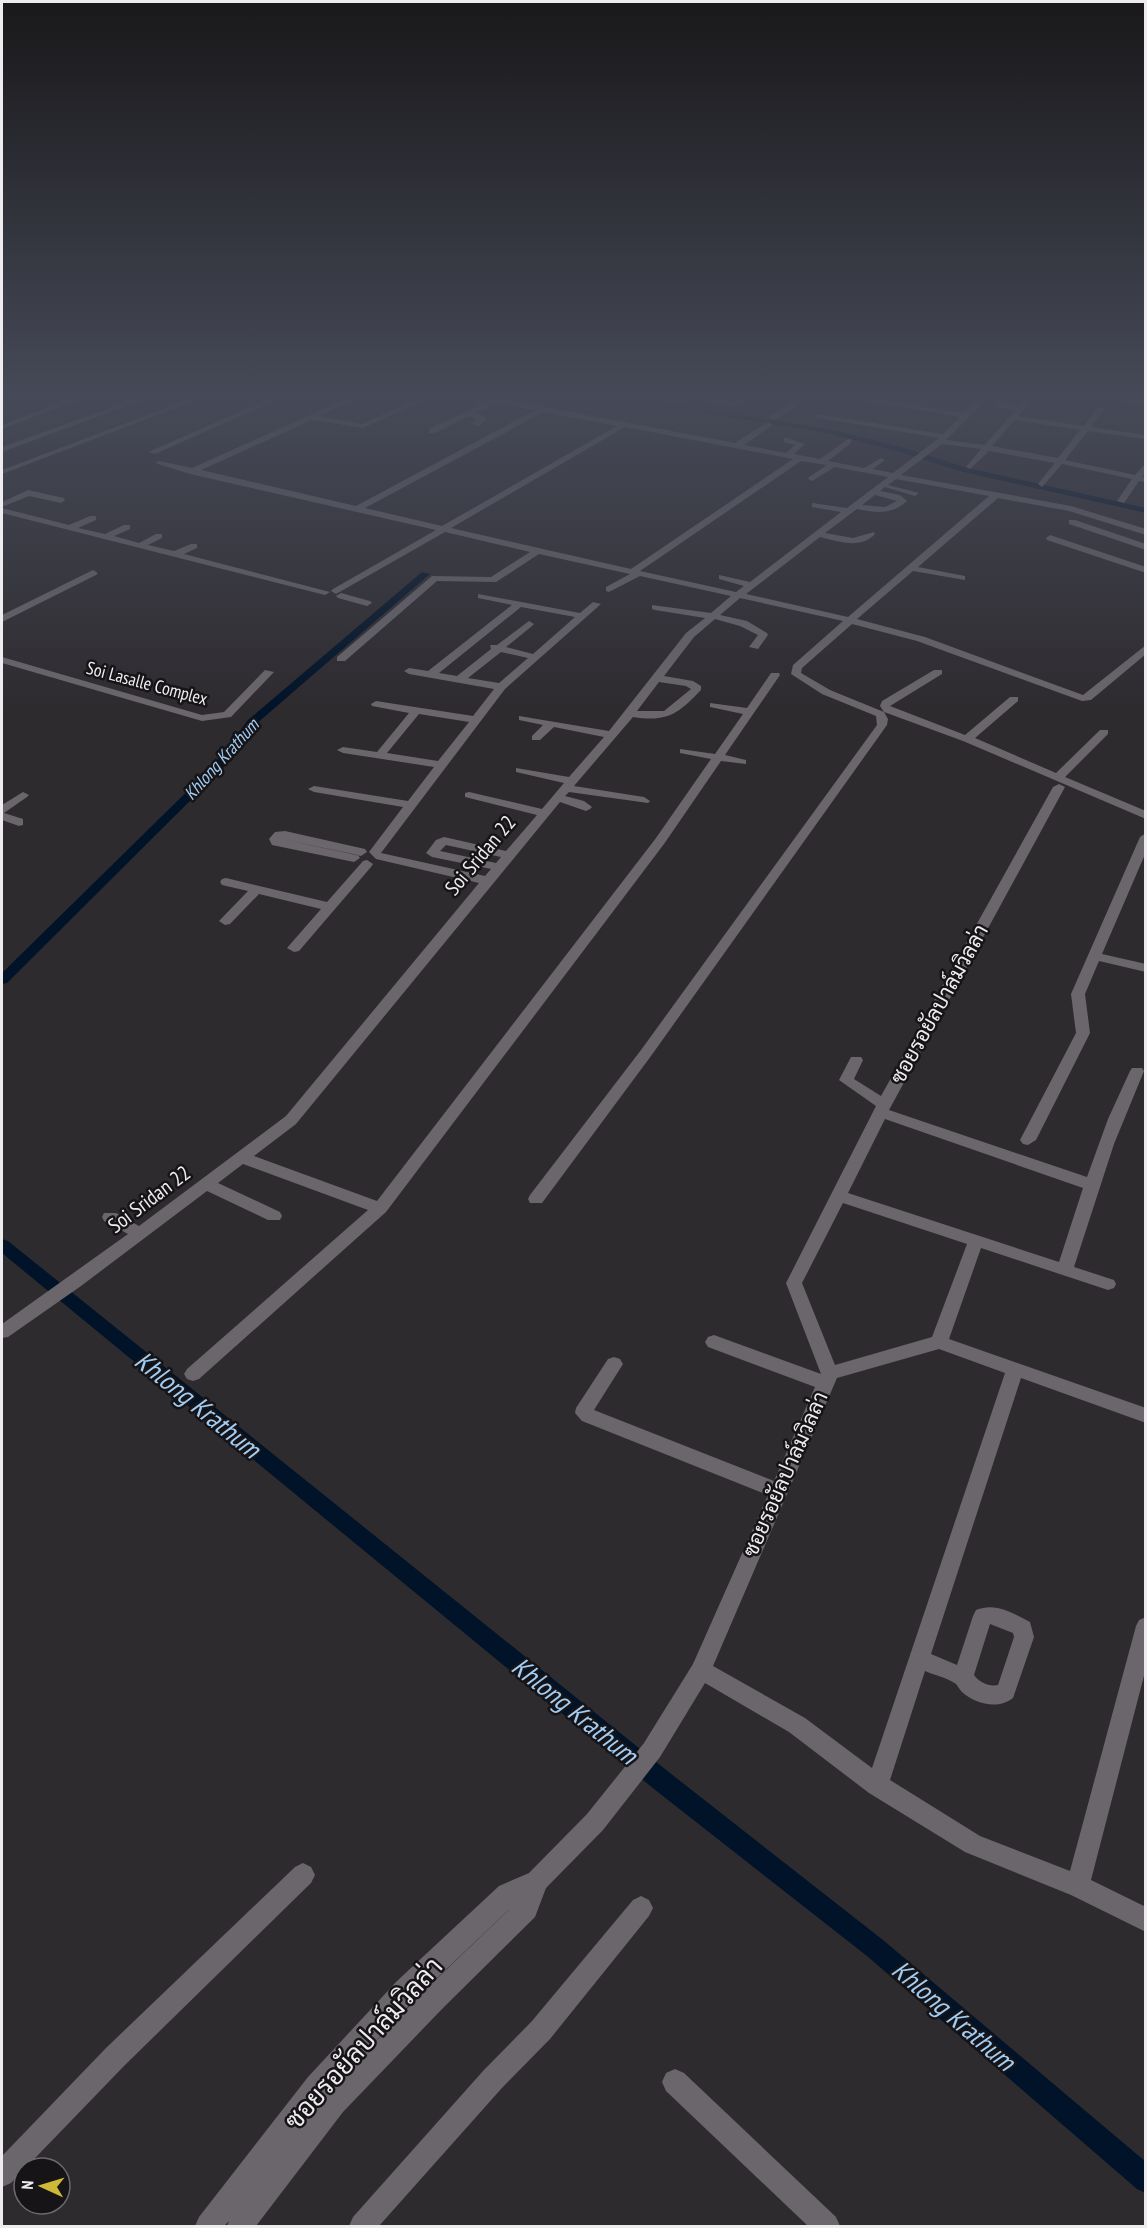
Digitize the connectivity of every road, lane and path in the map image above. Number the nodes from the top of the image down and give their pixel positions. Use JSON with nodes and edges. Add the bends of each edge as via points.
{"nodes":[{"id":1,"x":321,"y":501,"type":"edge"},
{"id":2,"x":372,"y":501,"type":"edge"},
{"id":3,"x":492,"y":501,"type":"edge"},
{"id":4,"x":737,"y":501,"type":"edge"},
{"id":5,"x":862,"y":501,"type":"edge"},
{"id":6,"x":903,"y":501,"type":"edge"},
{"id":7,"x":989,"y":501,"type":"edge"},
{"id":8,"x":1026,"y":501,"type":"edge"},
{"id":9,"x":815,"y":505,"type":"dead end"},
{"id":10,"x":852,"y":508,"type":"junction"},
{"id":11,"x":357,"y":509,"type":"junction"},
{"id":12,"x":2,"y":511,"type":"edge"},
{"id":13,"x":52,"y":513,"type":"dead end"},
{"id":14,"x":93,"y":518,"type":"dead end"},
{"id":15,"x":37,"y":520,"type":"junction"},
{"id":16,"x":1072,"y":522,"type":"dead end"},
{"id":17,"x":127,"y":527,"type":"dead end"},
{"id":18,"x":70,"y":528,"type":"junction"},
{"id":19,"x":443,"y":529,"type":"junction"},
{"id":20,"x":1146,"y":532,"type":"edge"},
{"id":21,"x":818,"y":534,"type":"junction"},
{"id":22,"x":871,"y":534,"type":"dead end"},
{"id":23,"x":159,"y":536,"type":"dead end"},
{"id":24,"x":105,"y":537,"type":"junction"},
{"id":25,"x":479,"y":537,"type":"junction"},
{"id":26,"x":1050,"y":538,"type":"dead end"},
{"id":27,"x":138,"y":546,"type":"junction"},
{"id":28,"x":194,"y":546,"type":"dead end"},
{"id":29,"x":1146,"y":547,"type":"edge"},
{"id":30,"x":469,"y":548,"type":"dead end"},
{"id":31,"x":538,"y":551,"type":"junction"},
{"id":32,"x":174,"y":555,"type":"junction"},
{"id":33,"x":911,"y":568,"type":"junction"},
{"id":34,"x":1146,"y":570,"type":"edge"},
{"id":35,"x":93,"y":573,"type":"dead end"},
{"id":36,"x":635,"y":573,"type":"junction"},
{"id":37,"x":722,"y":577,"type":"dead end"},
{"id":38,"x":962,"y":578,"type":"dead end"},
{"id":39,"x":751,"y":585,"type":"junction"},
{"id":40,"x":609,"y":589,"type":"dead end"},
{"id":41,"x":338,"y":593,"type":"junction"},
{"id":42,"x":481,"y":596,"type":"dead end"},
{"id":43,"x":736,"y":596,"type":"junction"},
{"id":44,"x":367,"y":603,"type":"dead end"},
{"id":45,"x":520,"y":603,"type":"junction"},
{"id":46,"x":596,"y":604,"type":"dead end"},
{"id":47,"x":654,"y":609,"type":"dead end"},
{"id":48,"x":583,"y":616,"type":"junction"},
{"id":49,"x":712,"y":616,"type":"junction"},
{"id":50,"x":2,"y":619,"type":"edge"},
{"id":51,"x":850,"y":620,"type":"junction"},
{"id":52,"x":529,"y":624,"type":"dead end"},
{"id":53,"x":470,"y":641,"type":"junction"},
{"id":54,"x":754,"y":647,"type":"dead end"},
{"id":55,"x":499,"y":648,"type":"junction"},
{"id":56,"x":1146,"y":648,"type":"edge"},
{"id":57,"x":535,"y":657,"type":"junction"},
{"id":58,"x":341,"y":659,"type":"dead end"},
{"id":59,"x":2,"y":660,"type":"edge"},
{"id":60,"x":409,"y":671,"type":"dead end"},
{"id":61,"x":269,"y":672,"type":"dead end"},
{"id":62,"x":938,"y":672,"type":"dead end"},
{"id":63,"x":430,"y":675,"type":"junction"},
{"id":64,"x":775,"y":675,"type":"dead end"},
{"id":65,"x":656,"y":678,"type":"junction"},
{"id":66,"x":459,"y":680,"type":"junction"},
{"id":67,"x":501,"y":687,"type":"junction"},
{"id":68,"x":1014,"y":699,"type":"dead end"},
{"id":69,"x":376,"y":704,"type":"dead end"},
{"id":70,"x":714,"y":705,"type":"dead end"},
{"id":71,"x":416,"y":711,"type":"junction"},
{"id":72,"x":750,"y":711,"type":"junction"},
{"id":73,"x":629,"y":713,"type":"junction"},
{"id":74,"x":523,"y":718,"type":"dead end"},
{"id":75,"x":475,"y":720,"type":"junction"},
{"id":76,"x":551,"y":724,"type":"junction"},
{"id":77,"x":1104,"y":732,"type":"dead end"},
{"id":78,"x":611,"y":735,"type":"junction"},
{"id":79,"x":536,"y":738,"type":"dead end"},
{"id":80,"x":967,"y":739,"type":"junction"},
{"id":81,"x":343,"y":750,"type":"dead end"},
{"id":82,"x":684,"y":751,"type":"dead end"},
{"id":83,"x":379,"y":756,"type":"junction"},
{"id":84,"x":718,"y":758,"type":"junction"},
{"id":85,"x":742,"y":762,"type":"dead end"},
{"id":86,"x":441,"y":765,"type":"junction"},
{"id":87,"x":520,"y":770,"type":"dead end"},
{"id":88,"x":1058,"y":782,"type":"junction"},
{"id":89,"x":568,"y":784,"type":"junction"},
{"id":90,"x":314,"y":789,"type":"dead end"},
{"id":91,"x":23,"y":795,"type":"dead end"},
{"id":92,"x":469,"y":795,"type":"dead end"},
{"id":93,"x":556,"y":798,"type":"junction"},
{"id":94,"x":644,"y":801,"type":"dead end"},
{"id":95,"x":409,"y":805,"type":"junction"},
{"id":96,"x":586,"y":807,"type":"dead end"},
{"id":97,"x":2,"y":810,"type":"edge"},
{"id":98,"x":545,"y":813,"type":"junction"},
{"id":99,"x":2,"y":816,"type":"edge"},
{"id":100,"x":1146,"y":816,"type":"edge"},
{"id":101,"x":19,"y":822,"type":"dead end"},
{"id":102,"x":1146,"y":837,"type":"edge"},
{"id":103,"x":358,"y":855,"type":"junction"},
{"id":104,"x":509,"y":855,"type":"junction"},
{"id":105,"x":374,"y":859,"type":"junction"},
{"id":106,"x":499,"y":867,"type":"junction"},
{"id":107,"x":226,"y":882,"type":"dead end"},
{"id":108,"x":485,"y":884,"type":"junction"},
{"id":109,"x":257,"y":890,"type":"junction"},
{"id":110,"x":330,"y":907,"type":"junction"},
{"id":111,"x":225,"y":921,"type":"dead end"},
{"id":112,"x":294,"y":948,"type":"dead end"},
{"id":113,"x":1094,"y":956,"type":"junction"},
{"id":114,"x":1146,"y":968,"type":"edge"},
{"id":115,"x":856,"y":1060,"type":"dead end"},
{"id":116,"x":1137,"y":1071,"type":"dead end"},
{"id":117,"x":882,"y":1108,"type":"junction"},
{"id":118,"x":1028,"y":1140,"type":"dead end"},
{"id":119,"x":244,"y":1158,"type":"junction"},
{"id":120,"x":207,"y":1184,"type":"junction"},
{"id":121,"x":1092,"y":1185,"type":"junction"},
{"id":122,"x":837,"y":1196,"type":"junction"},
{"id":123,"x":536,"y":1199,"type":"dead end"},
{"id":124,"x":380,"y":1208,"type":"junction"},
{"id":125,"x":274,"y":1216,"type":"dead end"},
{"id":126,"x":110,"y":1217,"type":"dead end"},
{"id":127,"x":139,"y":1233,"type":"junction"},
{"id":128,"x":976,"y":1241,"type":"junction"},
{"id":129,"x":1065,"y":1270,"type":"junction"},
{"id":130,"x":1108,"y":1284,"type":"dead end"},
{"id":131,"x":2,"y":1332,"type":"edge"},
{"id":132,"x":939,"y":1341,"type":"junction"},
{"id":133,"x":714,"y":1342,"type":"dead end"},
{"id":134,"x":614,"y":1364,"type":"dead end"},
{"id":135,"x":1015,"y":1368,"type":"junction"},
{"id":136,"x":193,"y":1374,"type":"dead end"},
{"id":137,"x":827,"y":1378,"type":"junction"},
{"id":138,"x":1146,"y":1416,"type":"edge"},
{"id":139,"x":777,"y":1490,"type":"junction"},
{"id":140,"x":1146,"y":1626,"type":"edge"},
{"id":141,"x":918,"y":1659,"type":"junction"},
{"id":142,"x":701,"y":1670,"type":"junction"},
{"id":143,"x":963,"y":1677,"type":"dead end"},
{"id":144,"x":877,"y":1785,"type":"junction"},
{"id":145,"x":303,"y":1875,"type":"dead end"},
{"id":146,"x":537,"y":1881,"type":"junction"},
{"id":147,"x":1078,"y":1886,"type":"junction"},
{"id":148,"x":641,"y":1908,"type":"dead end"},
{"id":149,"x":1146,"y":1920,"type":"edge"},
{"id":150,"x":675,"y":2082,"type":"dead end"},
{"id":151,"x":2,"y":2174,"type":"edge"},
{"id":152,"x":208,"y":2226,"type":"edge"},
{"id":153,"x":240,"y":2226,"type":"edge"},
{"id":154,"x":362,"y":2226,"type":"edge"},
{"id":155,"x":827,"y":2226,"type":"edge"}],
"edges":[{"from":1,"to":11,"type":"street"},
{"from":2,"to":11,"type":"street"},
{"from":3,"to":19,"type":"street"},
{"from":4,"to":36,"type":"street"},
{"from":5,"to":10,"type":"street","name":"Soi Sridan 22"},
{"from":6,"to":10,"type":"street","via":[[883,511]]},
{"from":7,"to":33,"type":"street"},
{"from":8,"to":20,"type":"street","via":[[1086,513]]},
{"from":9,"to":10,"type":"street"},
{"from":10,"to":21,"type":"street","name":"Soi Sridan 22"},
{"from":11,"to":19,"type":"street"},
{"from":12,"to":15,"type":"street"},
{"from":13,"to":15,"type":"street"},
{"from":14,"to":18,"type":"street"},
{"from":15,"to":18,"type":"street"},
{"from":16,"to":29,"type":"street"},
{"from":17,"to":24,"type":"street"},
{"from":18,"to":24,"type":"street"},
{"from":19,"to":25,"type":"street"},
{"from":19,"to":41,"type":"street"},
{"from":21,"to":22,"type":"street","via":[[855,541]]},
{"from":21,"to":39,"type":"street","name":"Soi Sridan 22"},
{"from":23,"to":27,"type":"street"},
{"from":24,"to":27,"type":"street"},
{"from":25,"to":30,"type":"street"},
{"from":25,"to":31,"type":"street"},
{"from":26,"to":34,"type":"street"},
{"from":27,"to":32,"type":"street"},
{"from":28,"to":32,"type":"street"},
{"from":31,"to":36,"type":"street"},
{"from":31,"to":58,"type":"street","via":[[493,580],[435,578]]},
{"from":32,"to":41,"type":"street","via":[[325,592],[323,596],[327,598]]},
{"from":33,"to":38,"type":"street"},
{"from":33,"to":51,"type":"street"},
{"from":35,"to":50,"type":"street"},
{"from":36,"to":40,"type":"street"},
{"from":36,"to":43,"type":"street"},
{"from":37,"to":39,"type":"street"},
{"from":39,"to":43,"type":"street","name":"Soi Sridan 22"},
{"from":41,"to":44,"type":"street"},
{"from":42,"to":45,"type":"street"},
{"from":43,"to":49,"type":"street","name":"Soi Sridan 22"},
{"from":43,"to":51,"type":"street"},
{"from":45,"to":48,"type":"street"},
{"from":45,"to":53,"type":"street"},
{"from":46,"to":48,"type":"street"},
{"from":47,"to":49,"type":"street"},
{"from":48,"to":57,"type":"street"},
{"from":49,"to":54,"type":"street","via":[[759,630],[763,635]]},
{"from":49,"to":65,"type":"street","name":"Soi Sridan 22","via":[[690,635]]},
{"from":51,"to":56,"type":"street","via":[[921,639],[1082,698],[1088,698]]},
{"from":51,"to":123,"type":"street","via":[[796,667],[796,674],[826,692],[880,714],[882,725],[653,1044]]},
{"from":52,"to":55,"type":"street"},
{"from":53,"to":55,"type":"street"},
{"from":53,"to":63,"type":"street"},
{"from":55,"to":57,"type":"street"},
{"from":55,"to":66,"type":"street"},
{"from":57,"to":67,"type":"street"},
{"from":59,"to":61,"type":"street","name":"Soi Lasalle Complex","via":[[215,718],[227,715]]},
{"from":60,"to":63,"type":"street"},
{"from":62,"to":80,"type":"street","via":[[885,706]]},
{"from":63,"to":66,"type":"street"},
{"from":64,"to":72,"type":"street"},
{"from":65,"to":73,"type":"street","name":"Soi Sridan 22"},
{"from":65,"to":73,"type":"street","via":[[697,688],[674,713],[655,717]]},
{"from":66,"to":67,"type":"street"},
{"from":67,"to":75,"type":"street"},
{"from":68,"to":80,"type":"street"},
{"from":69,"to":71,"type":"street"},
{"from":70,"to":72,"type":"street"},
{"from":71,"to":75,"type":"street"},
{"from":71,"to":83,"type":"street"},
{"from":72,"to":84,"type":"street"},
{"from":73,"to":78,"type":"street","name":"Soi Sridan 22"},
{"from":74,"to":76,"type":"street"},
{"from":75,"to":86,"type":"street"},
{"from":76,"to":78,"type":"street"},
{"from":76,"to":79,"type":"street"},
{"from":77,"to":88,"type":"street","name":"ซอยรอยัลปาล์มวิลล่า"},
{"from":78,"to":89,"type":"street","name":"Soi Sridan 22"},
{"from":80,"to":88,"type":"street"},
{"from":81,"to":83,"type":"street"},
{"from":82,"to":84,"type":"street"},
{"from":83,"to":86,"type":"street"},
{"from":84,"to":85,"type":"street"},
{"from":84,"to":124,"type":"street","via":[[660,841]]},
{"from":86,"to":95,"type":"street"},
{"from":87,"to":89,"type":"street"},
{"from":88,"to":100,"type":"street"},
{"from":88,"to":117,"type":"street","name":"ซอยรอยัลปาล์มวิลล่า"},
{"from":89,"to":93,"type":"street","name":"Soi Sridan 22"},
{"from":89,"to":94,"type":"street"},
{"from":90,"to":95,"type":"street"},
{"from":91,"to":97,"type":"street"},
{"from":92,"to":98,"type":"street"},
{"from":93,"to":96,"type":"street"},
{"from":93,"to":98,"type":"street","name":"Soi Sridan 22"},
{"from":95,"to":105,"type":"street"},
{"from":98,"to":104,"type":"street","name":"Soi Sridan 22"},
{"from":99,"to":101,"type":"street"},
{"from":102,"to":113,"type":"street"},
{"from":103,"to":103,"type":"street","via":[[276,842],[275,839],[285,835]]},
{"from":103,"to":105,"type":"street"},
{"from":104,"to":106,"type":"street","name":"Soi Sridan 22"},
{"from":104,"to":106,"type":"street","via":[[444,841],[432,853]]},
{"from":105,"to":108,"type":"street"},
{"from":105,"to":110,"type":"street"},
{"from":106,"to":108,"type":"street","name":"Soi Sridan 22"},
{"from":107,"to":109,"type":"street"},
{"from":108,"to":119,"type":"street","name":"Soi Sridan 22","via":[[291,1120]]},
{"from":109,"to":110,"type":"street"},
{"from":109,"to":111,"type":"street"},
{"from":110,"to":112,"type":"street"},
{"from":113,"to":114,"type":"street"},
{"from":113,"to":118,"type":"street","via":[[1078,994],[1083,1033]]},
{"from":115,"to":117,"type":"street","via":[[846,1080]]},
{"from":116,"to":121,"type":"street"},
{"from":117,"to":121,"type":"street"},
{"from":117,"to":122,"type":"street","name":"ซอยรอยัลปาล์มวิลล่า"},
{"from":119,"to":120,"type":"street","name":"Soi Sridan 22"},
{"from":119,"to":124,"type":"street"},
{"from":120,"to":125,"type":"street"},
{"from":120,"to":127,"type":"street","name":"Soi Sridan 22"},
{"from":121,"to":129,"type":"street"},
{"from":122,"to":128,"type":"street"},
{"from":122,"to":137,"type":"street","name":"ซอยรอยัลปาล์มวิลล่า","via":[[794,1283]]},
{"from":124,"to":136,"type":"street"},
{"from":126,"to":127,"type":"street"},
{"from":127,"to":131,"type":"street","name":"Soi Sridan 22"},
{"from":128,"to":129,"type":"street"},
{"from":128,"to":132,"type":"street"},
{"from":129,"to":130,"type":"street"},
{"from":132,"to":135,"type":"street"},
{"from":132,"to":137,"type":"street"},
{"from":133,"to":137,"type":"street"},
{"from":134,"to":139,"type":"street","via":[[584,1413]]},
{"from":135,"to":138,"type":"street"},
{"from":135,"to":141,"type":"street"},
{"from":137,"to":139,"type":"street","name":"ซอยรอยัลปาล์มวิลล่า"},
{"from":139,"to":142,"type":"street","name":"ซอยรอยัลปาล์มวิลล่า"},
{"from":140,"to":147,"type":"street"},
{"from":141,"to":143,"type":"street"},
{"from":141,"to":144,"type":"street"},
{"from":142,"to":144,"type":"street","via":[[797,1725]]},
{"from":142,"to":146,"type":"street","name":"ซอยรอยัลปาล์มวิลล่า","via":[[652,1750],[595,1822]]},
{"from":144,"to":147,"type":"street","via":[[973,1844]]},
{"from":145,"to":151,"type":"street","via":[[115,2057]]},
{"from":146,"to":152,"type":"street","name":"ซอยรอยัลปาล์มวิลล่า","via":[[507,1894],[406,1990],[317,2086]]},
{"from":146,"to":153,"type":"street","name":"ซอยรอยัลปาล์มวิลล่า","via":[[526,1909],[334,2103]]},
{"from":147,"to":149,"type":"street"},
{"from":148,"to":154,"type":"street","via":[[541,2030]]},
{"from":150,"to":155,"type":"street"}]}
